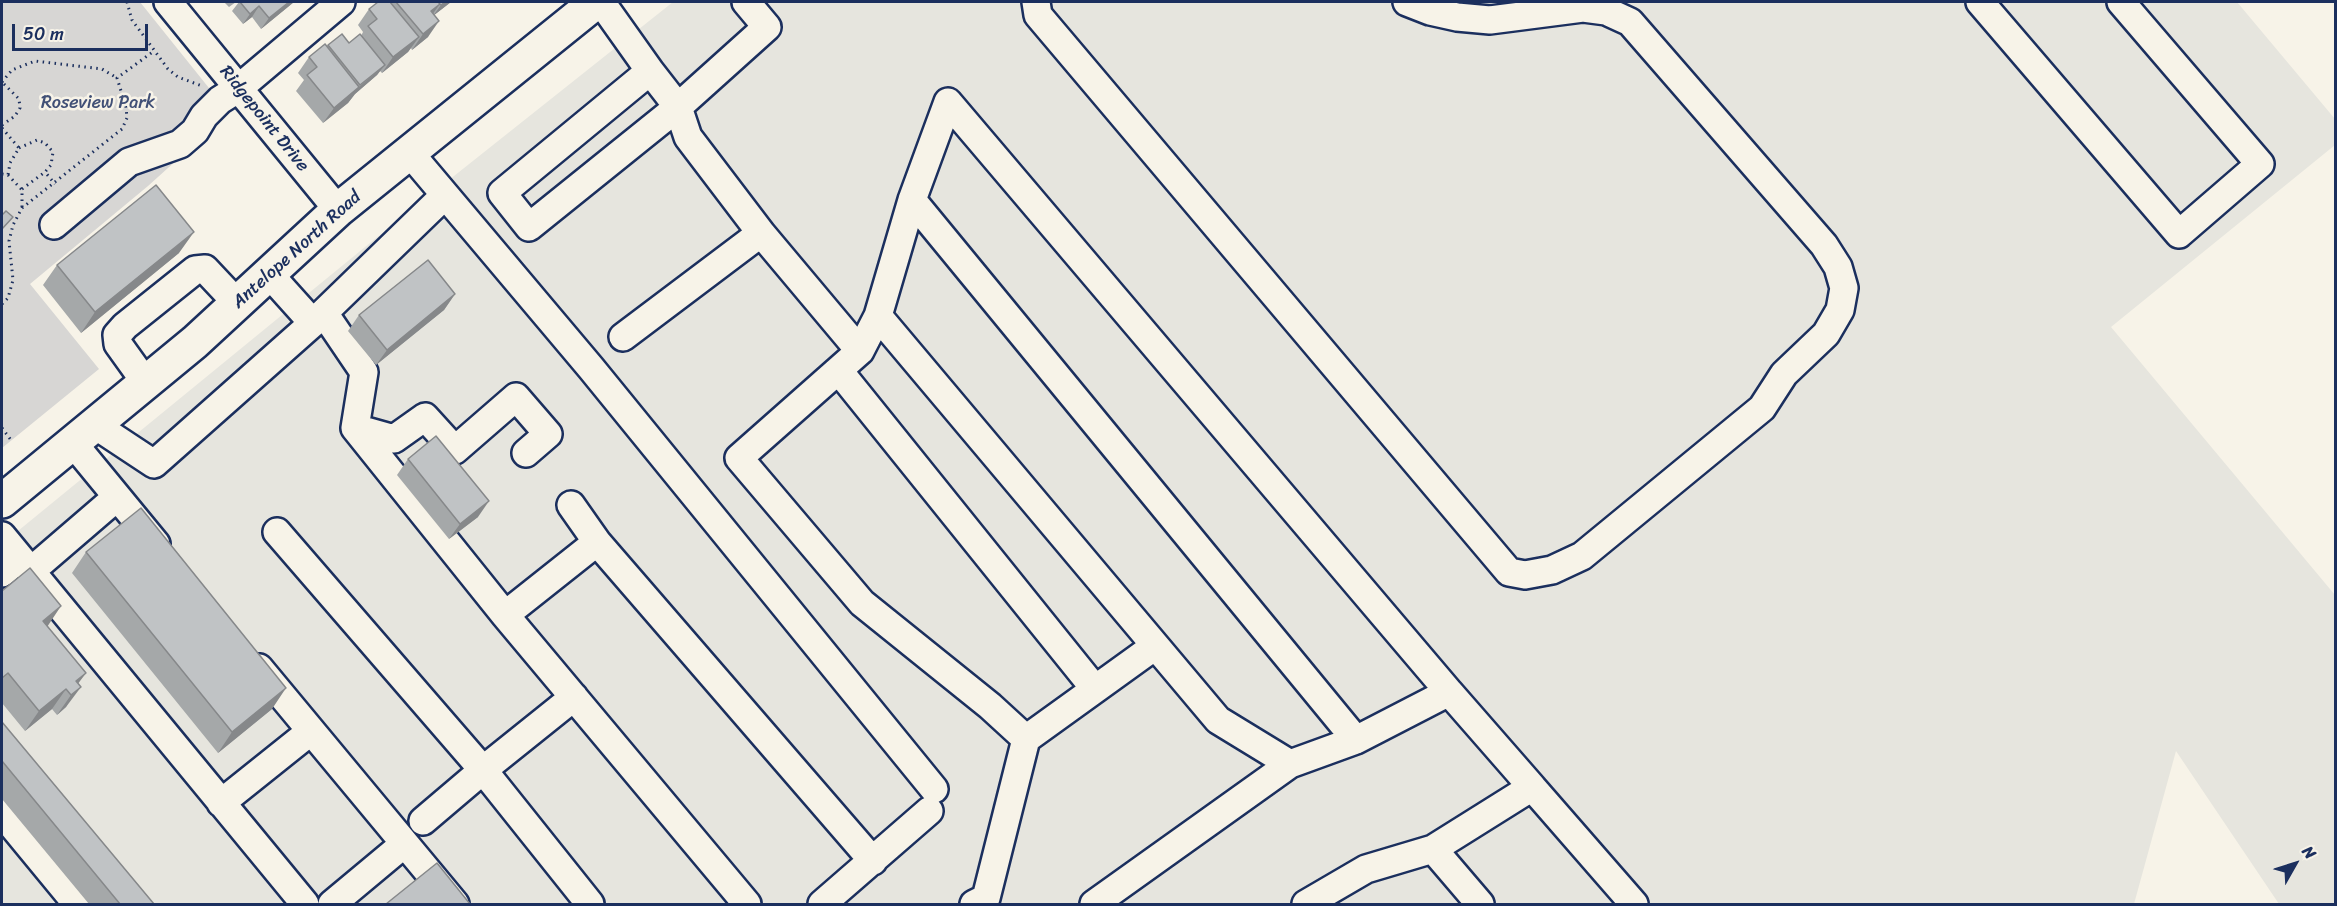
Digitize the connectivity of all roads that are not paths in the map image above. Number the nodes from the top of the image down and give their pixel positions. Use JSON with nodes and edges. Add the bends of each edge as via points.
{"nodes":[{"id":1,"x":168,"y":2,"type":"edge"},
{"id":2,"x":341,"y":2,"type":"edge"},
{"id":3,"x":596,"y":2,"type":"edge"},
{"id":4,"x":601,"y":2,"type":"edge"},
{"id":5,"x":747,"y":2,"type":"edge"},
{"id":6,"x":1036,"y":2,"type":"edge"},
{"id":7,"x":1407,"y":2,"type":"edge"},
{"id":8,"x":1980,"y":2,"type":"edge"},
{"id":9,"x":2121,"y":2,"type":"edge"},
{"id":10,"x":650,"y":71,"type":"junction"},
{"id":11,"x":239,"y":88,"type":"junction"},
{"id":12,"x":678,"y":107,"type":"junction"},
{"id":13,"x":409,"y":152,"type":"junction"},
{"id":14,"x":444,"y":196,"type":"junction"},
{"id":15,"x":912,"y":200,"type":"junction"},
{"id":16,"x":338,"y":210,"type":"junction"},
{"id":17,"x":54,"y":225,"type":"dead end"},
{"id":18,"x":761,"y":233,"type":"junction"},
{"id":19,"x":269,"y":274,"type":"junction"},
{"id":20,"x":237,"y":303,"type":"junction"},
{"id":21,"x":878,"y":316,"type":"junction"},
{"id":22,"x":319,"y":318,"type":"junction"},
{"id":23,"x":623,"y":337,"type":"dead end"},
{"id":24,"x":860,"y":351,"type":"junction"},
{"id":25,"x":839,"y":371,"type":"junction"},
{"id":26,"x":146,"y":383,"type":"junction"},
{"id":27,"x":355,"y":428,"type":"junction"},
{"id":28,"x":84,"y":434,"type":"junction"},
{"id":29,"x":526,"y":453,"type":"dead end"},
{"id":30,"x":117,"y":497,"type":"junction"},
{"id":31,"x":2,"y":501,"type":"edge"},
{"id":32,"x":571,"y":505,"type":"dead end"},
{"id":33,"x":277,"y":532,"type":"dead end"},
{"id":34,"x":2,"y":536,"type":"edge"},
{"id":35,"x":597,"y":542,"type":"junction"},
{"id":36,"x":169,"y":560,"type":"edge"},
{"id":37,"x":18,"y":567,"type":"edge"},
{"id":38,"x":505,"y":615,"type":"junction"},
{"id":39,"x":1155,"y":646,"type":"junction"},
{"id":40,"x":244,"y":650,"type":"edge"},
{"id":41,"x":1095,"y":689,"type":"junction"},
{"id":42,"x":1449,"y":692,"type":"junction"},
{"id":43,"x":574,"y":697,"type":"junction"},
{"id":44,"x":311,"y":731,"type":"junction"},
{"id":45,"x":1026,"y":739,"type":"junction"},
{"id":46,"x":1356,"y":740,"type":"junction"},
{"id":47,"x":1290,"y":764,"type":"junction"},
{"id":48,"x":483,"y":770,"type":"junction"},
{"id":49,"x":1532,"y":787,"type":"junction"},
{"id":50,"x":221,"y":803,"type":"junction"},
{"id":51,"x":2,"y":813,"type":"edge"},
{"id":52,"x":423,"y":821,"type":"dead end"},
{"id":53,"x":404,"y":844,"type":"junction"},
{"id":54,"x":1433,"y":849,"type":"junction"},
{"id":55,"x":873,"y":861,"type":"junction"},
{"id":56,"x":986,"y":902,"type":"edge"},
{"id":57,"x":77,"y":904,"type":"edge"},
{"id":58,"x":305,"y":904,"type":"edge"},
{"id":59,"x":332,"y":904,"type":"edge"},
{"id":60,"x":455,"y":904,"type":"edge"},
{"id":61,"x":590,"y":904,"type":"edge"},
{"id":62,"x":747,"y":904,"type":"edge"},
{"id":63,"x":822,"y":904,"type":"edge"},
{"id":64,"x":1094,"y":904,"type":"edge"},
{"id":65,"x":1308,"y":904,"type":"edge"},
{"id":66,"x":1480,"y":904,"type":"edge"},
{"id":67,"x":1634,"y":904,"type":"edge"}],
"edges":[{"from":1,"to":11,"type":"street","name":"Ridgepoint Drive"},
{"from":2,"to":11,"type":"street"},
{"from":3,"to":13,"type":"main road","name":"Antelope North Road"},
{"from":4,"to":10,"type":"street"},
{"from":5,"to":12,"type":"street","via":[[767,27]]},
{"from":6,"to":7,"type":"street","via":[[1038,15],[1509,572],[1525,575],[1552,570],[1582,556],[1762,408],[1784,374],[1826,334],[1840,310],[1844,288],[1838,267],[1824,244],[1630,22],[1606,11],[1583,8],[1479,19],[1430,11]]},
{"from":8,"to":9,"type":"street","via":[[2179,234],[2260,164]]},
{"from":10,"to":12,"type":"street"},
{"from":10,"to":12,"type":"street","via":[[502,193],[529,227]]},
{"from":11,"to":16,"type":"street","name":"Ridgepoint Drive"},
{"from":11,"to":17,"type":"street","via":[[220,100],[180,144],[129,162]]},
{"from":12,"to":18,"type":"street","via":[[688,137]]},
{"from":13,"to":14,"type":"street"},
{"from":13,"to":16,"type":"main road","name":"Antelope North Road"},
{"from":14,"to":22,"type":"street"},
{"from":14,"to":55,"type":"street","via":[[591,368],[932,800]]},
{"from":15,"to":21,"type":"street"},
{"from":15,"to":42,"type":"street","via":[[948,102]]},
{"from":15,"to":46,"type":"street"},
{"from":16,"to":19,"type":"main road","name":"Antelope North Road"},
{"from":18,"to":23,"type":"street"},
{"from":18,"to":24,"type":"street"},
{"from":19,"to":20,"type":"main road","name":"Antelope North Road"},
{"from":19,"to":22,"type":"street"},
{"from":20,"to":26,"type":"main road","name":"Antelope North Road"},
{"from":20,"to":26,"type":"street","via":[[205,269],[195,270],[125,326],[117,335],[118,344]]},
{"from":21,"to":24,"type":"street"},
{"from":21,"to":39,"type":"street"},
{"from":22,"to":27,"type":"street","via":[[364,372]]},
{"from":22,"to":28,"type":"street","via":[[154,464]]},
{"from":24,"to":25,"type":"street"},
{"from":25,"to":41,"type":"street"},
{"from":25,"to":45,"type":"street","via":[[739,458],[862,603]]},
{"from":26,"to":28,"type":"main road","name":"Antelope North Road"},
{"from":27,"to":29,"type":"street","via":[[394,439],[425,417],[454,450],[516,397],[548,434]]},
{"from":27,"to":38,"type":"street"},
{"from":28,"to":30,"type":"street"},
{"from":28,"to":31,"type":"main road","name":"Antelope North Road"},
{"from":30,"to":36,"type":"street"},
{"from":30,"to":37,"type":"street"},
{"from":32,"to":35,"type":"street"},
{"from":33,"to":48,"type":"street"},
{"from":34,"to":37,"type":"street"},
{"from":35,"to":38,"type":"street"},
{"from":35,"to":55,"type":"street"},
{"from":37,"to":50,"type":"street"},
{"from":38,"to":43,"type":"street"},
{"from":39,"to":41,"type":"street"},
{"from":39,"to":47,"type":"street","via":[[1218,720]]},
{"from":40,"to":44,"type":"street"},
{"from":41,"to":45,"type":"street"},
{"from":42,"to":46,"type":"street"},
{"from":42,"to":49,"type":"street"},
{"from":43,"to":48,"type":"street"},
{"from":43,"to":62,"type":"street"},
{"from":44,"to":50,"type":"street"},
{"from":44,"to":53,"type":"street"},
{"from":45,"to":56,"type":"street"},
{"from":46,"to":47,"type":"street"},
{"from":47,"to":64,"type":"street"},
{"from":48,"to":52,"type":"street"},
{"from":48,"to":61,"type":"street"},
{"from":49,"to":54,"type":"street"},
{"from":49,"to":67,"type":"street"},
{"from":50,"to":58,"type":"street"},
{"from":51,"to":57,"type":"street"},
{"from":53,"to":59,"type":"street"},
{"from":53,"to":60,"type":"street"},
{"from":54,"to":65,"type":"street","via":[[1366,869]]},
{"from":54,"to":66,"type":"street"},
{"from":55,"to":63,"type":"street"}]}
